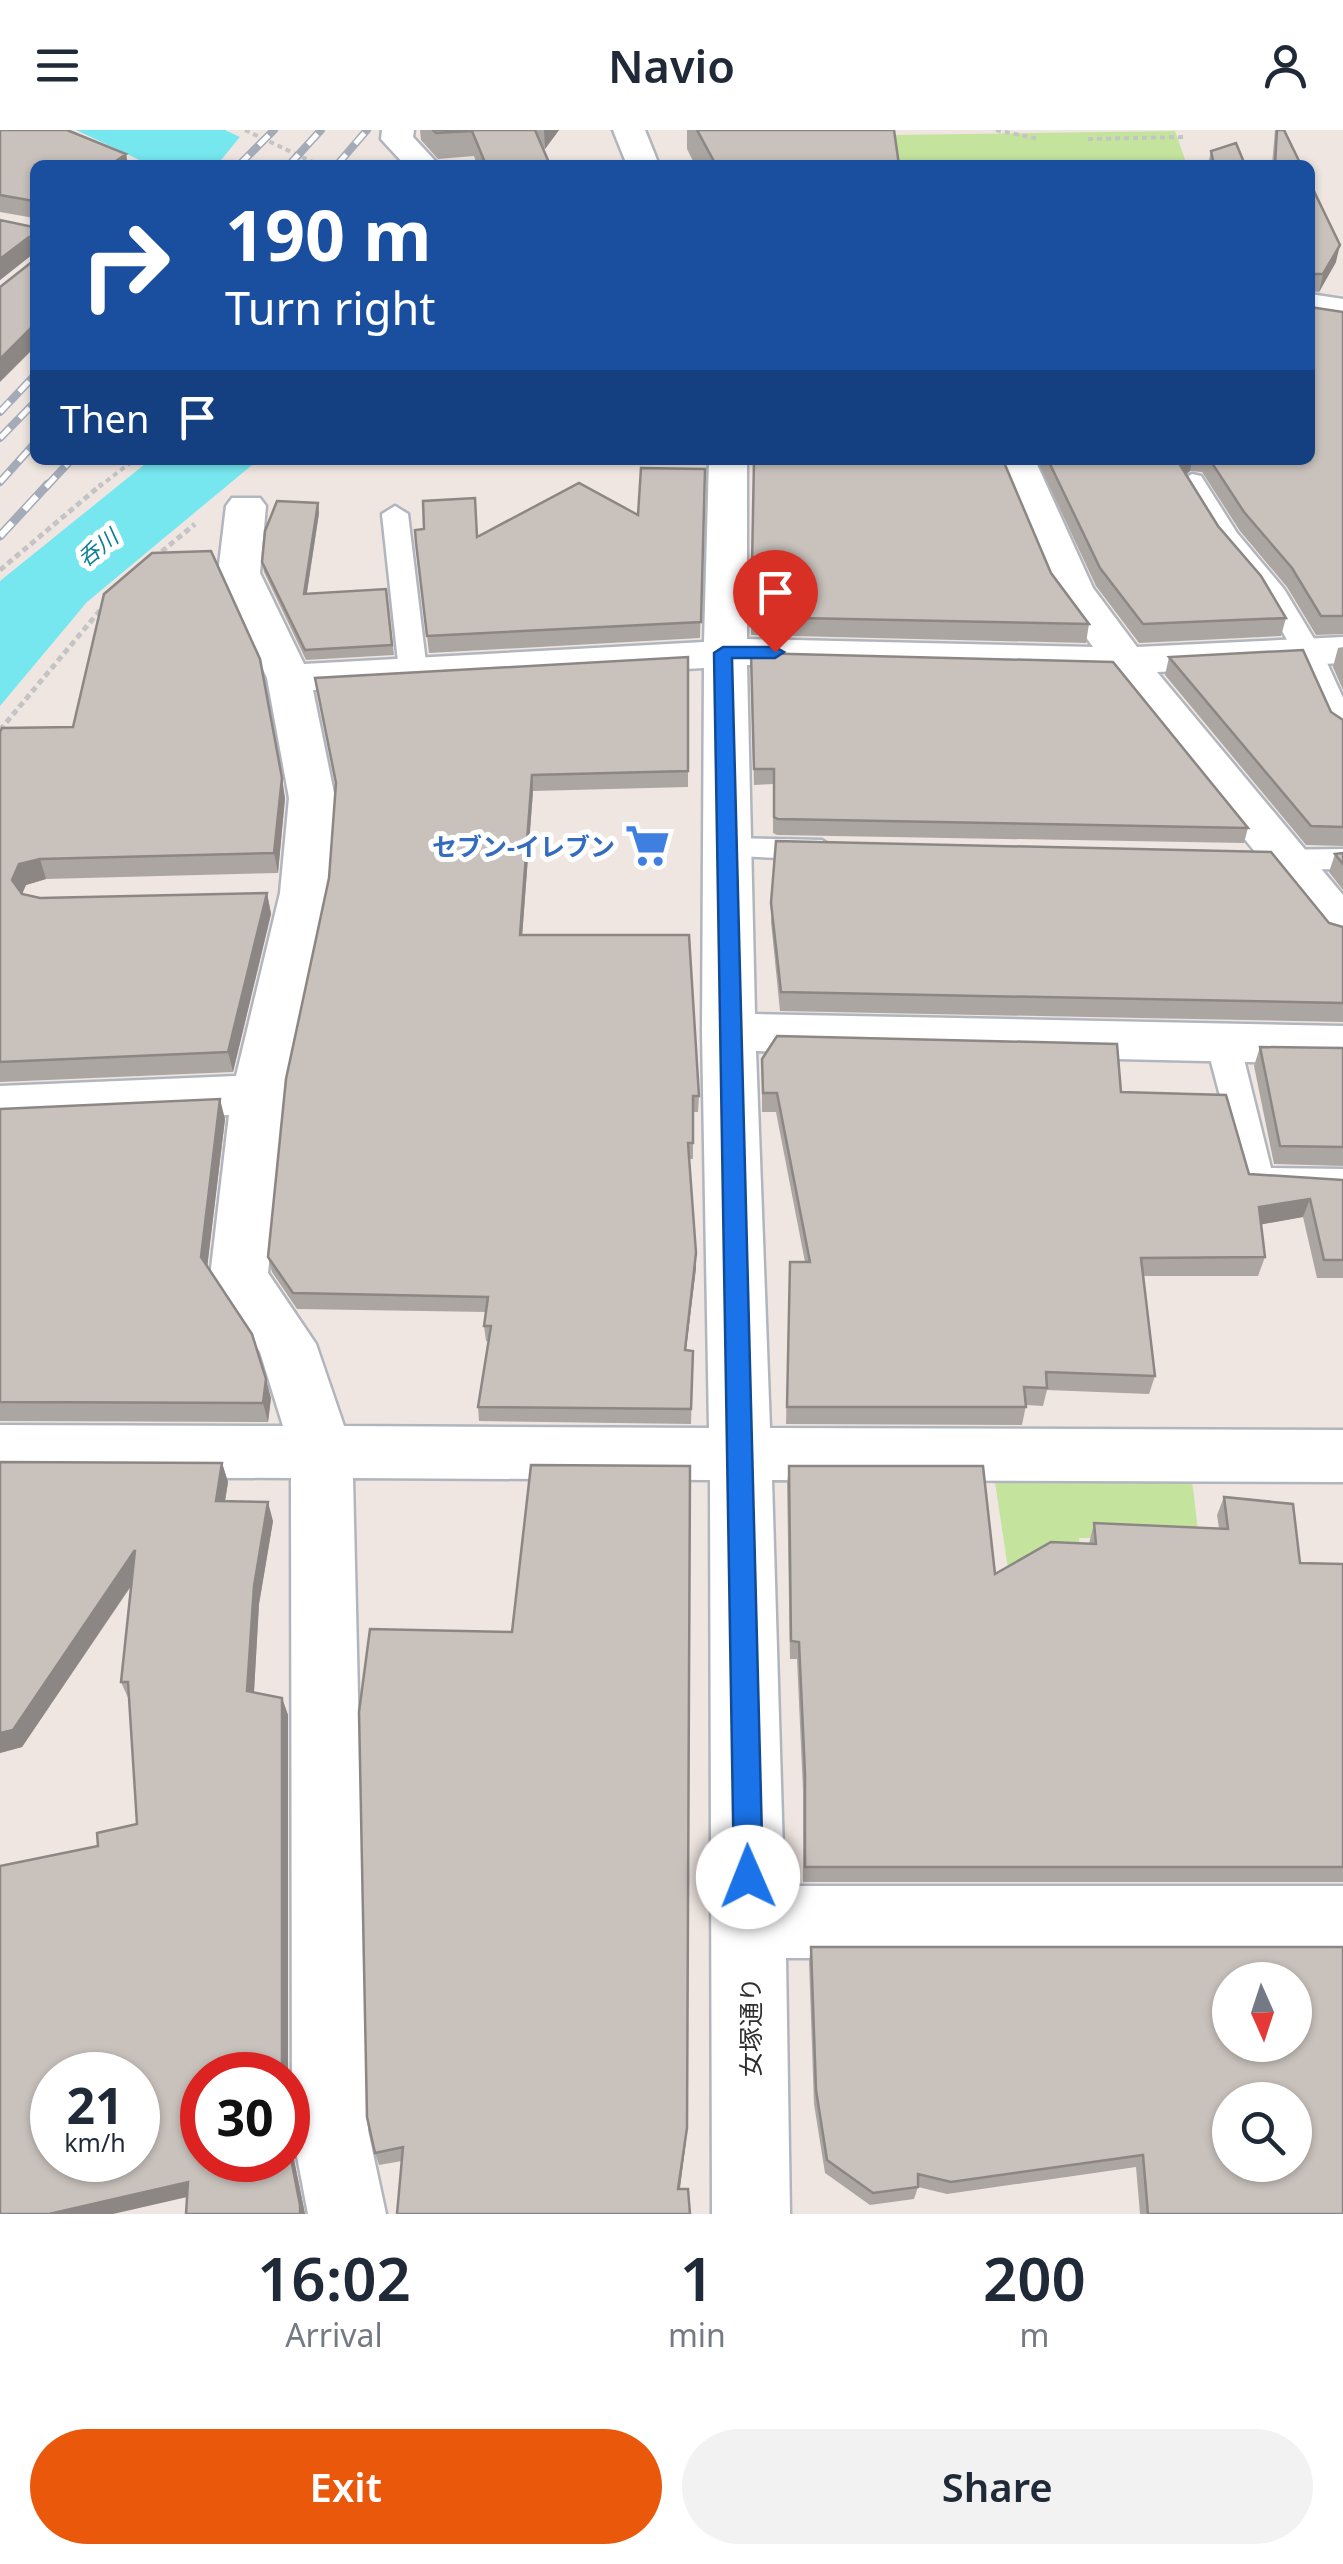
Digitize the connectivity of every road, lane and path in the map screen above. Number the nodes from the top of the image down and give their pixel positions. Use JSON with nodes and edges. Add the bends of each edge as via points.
{"nodes":[{"id":1,"x":244,"y":130,"type":"edge"},
{"id":2,"x":398,"y":130,"type":"edge"},
{"id":3,"x":629,"y":130,"type":"edge"},
{"id":4,"x":996,"y":130,"type":"edge"},
{"id":5,"x":1185,"y":137,"type":"dead end"},
{"id":6,"x":1039,"y":139,"type":"dead end"},
{"id":7,"x":1088,"y":139,"type":"dead end"},
{"id":8,"x":307,"y":160,"type":"edge"},
{"id":9,"x":418,"y":160,"type":"edge"},
{"id":10,"x":641,"y":160,"type":"edge"},
{"id":11,"x":1315,"y":306,"type":"edge"},
{"id":12,"x":1343,"y":310,"type":"edge"},
{"id":13,"x":128,"y":465,"type":"edge"},
{"id":14,"x":728,"y":465,"type":"edge"},
{"id":15,"x":1018,"y":465,"type":"edge"},
{"id":16,"x":1192,"y":481,"type":"edge"},
{"id":17,"x":226,"y":511,"type":"joint"},
{"id":18,"x":395,"y":514,"type":"dead end"},
{"id":19,"x":147,"y":565,"type":"edge"},
{"id":20,"x":0,"y":570,"type":"edge"},
{"id":21,"x":106,"y":606,"type":"edge"},
{"id":22,"x":1325,"y":651,"type":"edge"},
{"id":23,"x":723,"y":653,"type":"junction"},
{"id":24,"x":1124,"y":661,"type":"junction"},
{"id":25,"x":414,"y":670,"type":"junction"},
{"id":26,"x":289,"y":678,"type":"junction"},
{"id":27,"x":1343,"y":728,"type":"edge"},
{"id":28,"x":0,"y":730,"type":"edge"},
{"id":29,"x":725,"y":848,"type":"junction"},
{"id":30,"x":862,"y":851,"type":"edge"},
{"id":31,"x":1232,"y":859,"type":"edge"},
{"id":32,"x":1291,"y":860,"type":"junction"},
{"id":33,"x":1343,"y":860,"type":"edge"},
{"id":34,"x":1343,"y":928,"type":"edge"},
{"id":35,"x":728,"y":1032,"type":"junction"},
{"id":36,"x":1223,"y":1043,"type":"junction"},
{"id":37,"x":1343,"y":1045,"type":"edge"},
{"id":38,"x":258,"y":1094,"type":"junction"},
{"id":39,"x":0,"y":1106,"type":"edge"},
{"id":40,"x":1343,"y":1182,"type":"edge"},
{"id":41,"x":1304,"y":1450,"type":"edge"},
{"id":42,"x":0,"y":1451,"type":"edge"},
{"id":43,"x":740,"y":1452,"type":"junction"},
{"id":44,"x":322,"y":1453,"type":"junction"},
{"id":45,"x":750,"y":1922,"type":"junction"},
{"id":46,"x":1343,"y":1922,"type":"edge"},
{"id":47,"x":347,"y":2214,"type":"edge"},
{"id":48,"x":751,"y":2214,"type":"edge"}],
"edges":[{"from":1,"to":8,"type":"path"},
{"from":2,"to":9,"type":"street","via":[[397,139]]},
{"from":3,"to":10,"type":"street"},
{"from":4,"to":6,"type":"path"},
{"from":5,"to":7,"type":"path"},
{"from":11,"to":12,"type":"street"},
{"from":13,"to":20,"type":"path"},
{"from":14,"to":23,"type":"street","name":"女塚通り"},
{"from":15,"to":24,"type":"street","via":[[1074,590]]},
{"from":16,"to":22,"type":"lane","via":[[1226,537]]},
{"from":17,"to":19,"type":"path"},
{"from":17,"to":26,"type":"street","via":[[240,573]]},
{"from":18,"to":25,"type":"lane"},
{"from":21,"to":28,"type":"path"},
{"from":22,"to":24,"type":"street"},
{"from":22,"to":27,"type":"lane"},
{"from":23,"to":24,"type":"street"},
{"from":23,"to":25,"type":"street"},
{"from":23,"to":29,"type":"street","name":"女塚通り"},
{"from":24,"to":32,"type":"street"},
{"from":25,"to":26,"type":"street"},
{"from":26,"to":38,"type":"street","via":[[312,798],[284,894]]},
{"from":29,"to":30,"type":"lane"},
{"from":29,"to":35,"type":"street","name":"女塚通り"},
{"from":31,"to":32,"type":"lane"},
{"from":32,"to":33,"type":"lane"},
{"from":32,"to":34,"type":"street"},
{"from":35,"to":36,"type":"street"},
{"from":35,"to":43,"type":"street","name":"女塚通り"},
{"from":36,"to":37,"type":"street"},
{"from":36,"to":40,"type":"lane","via":[[1258,1182]]},
{"from":38,"to":39,"type":"street"},
{"from":38,"to":44,"type":"street","via":[[239,1276],[287,1344]]},
{"from":41,"to":43,"type":"street"},
{"from":42,"to":44,"type":"street"},
{"from":43,"to":44,"type":"street"},
{"from":43,"to":45,"type":"street","name":"女塚通り"},
{"from":44,"to":47,"type":"street","via":[[330,2130]]},
{"from":45,"to":46,"type":"street"},
{"from":45,"to":48,"type":"street","name":"女塚通り"}]}
